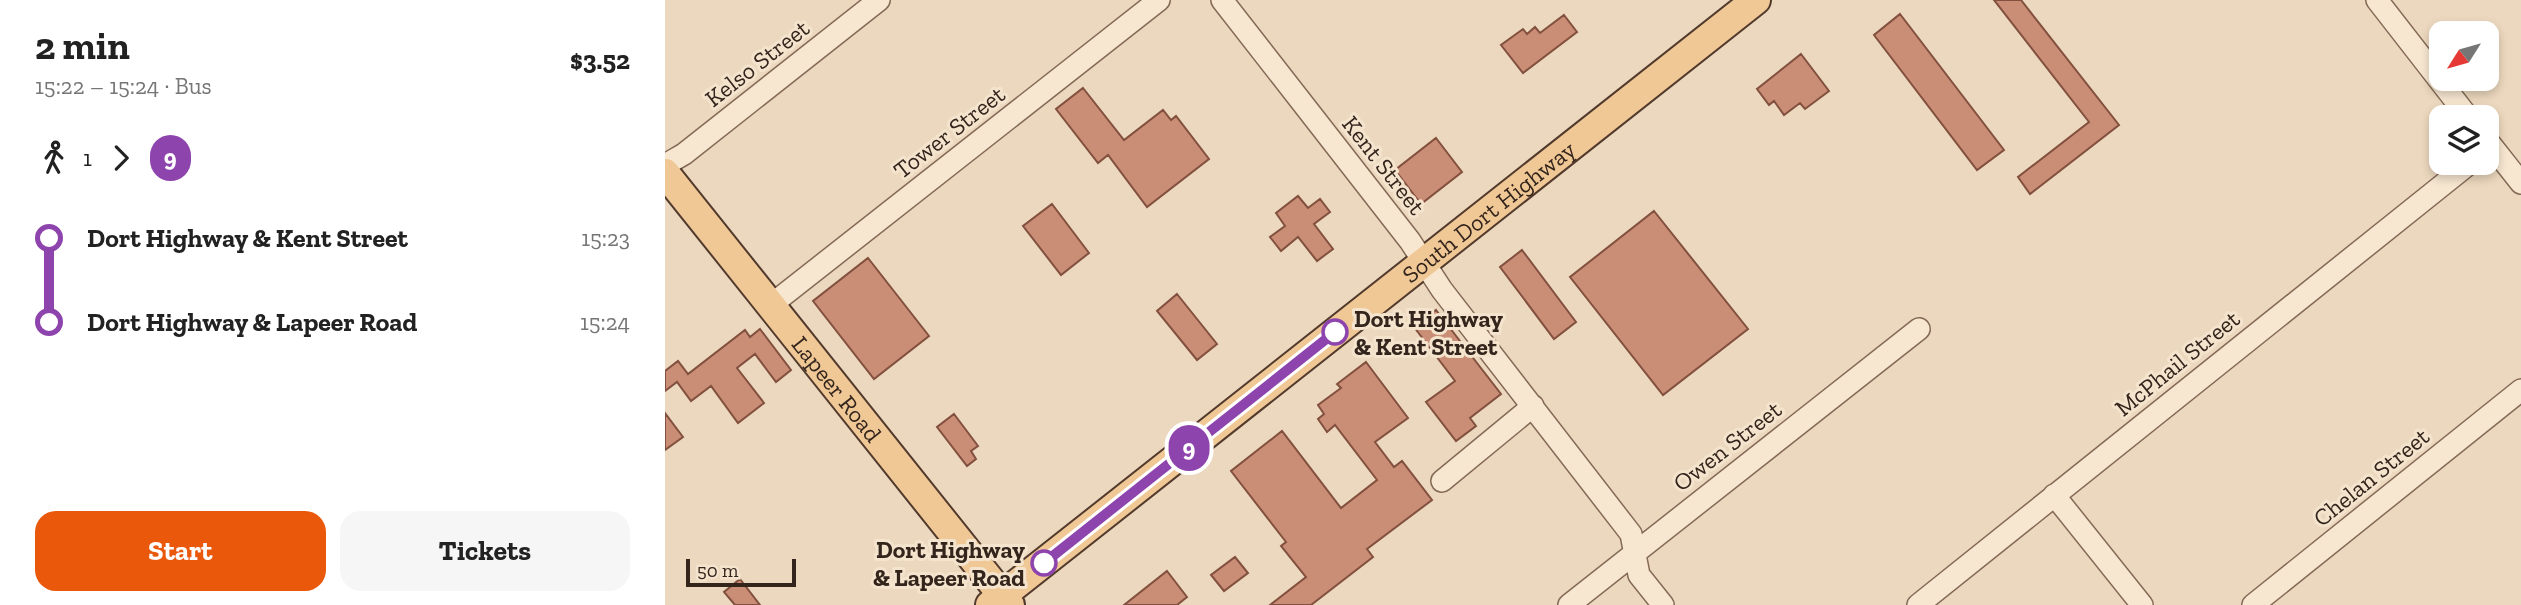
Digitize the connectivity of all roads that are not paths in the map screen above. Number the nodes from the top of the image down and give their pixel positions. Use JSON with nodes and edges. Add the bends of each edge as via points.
{"nodes":[{"id":1,"x":879,"y":0,"type":"edge"},
{"id":2,"x":1159,"y":0,"type":"edge"},
{"id":3,"x":1222,"y":0,"type":"edge"},
{"id":4,"x":1756,"y":0,"type":"edge"},
{"id":5,"x":2377,"y":0,"type":"edge"},
{"id":6,"x":2459,"y":105,"type":"edge"},
{"id":7,"x":2499,"y":158,"type":"edge"},
{"id":8,"x":665,"y":165,"type":"edge"},
{"id":9,"x":665,"y":173,"type":"edge"},
{"id":10,"x":2455,"y":175,"type":"edge"},
{"id":11,"x":2521,"y":183,"type":"edge"},
{"id":12,"x":1425,"y":262,"type":"junction"},
{"id":13,"x":772,"y":305,"type":"junction"},
{"id":14,"x":1919,"y":329,"type":"dead end"},
{"id":15,"x":2521,"y":390,"type":"edge"},
{"id":16,"x":1533,"y":406,"type":"junction"},
{"id":17,"x":1442,"y":481,"type":"dead end"},
{"id":18,"x":2054,"y":495,"type":"junction"},
{"id":19,"x":1633,"y":554,"type":"junction"},
{"id":20,"x":1001,"y":602,"type":"edge"},
{"id":21,"x":1569,"y":605,"type":"edge"},
{"id":22,"x":1663,"y":605,"type":"edge"},
{"id":23,"x":1918,"y":605,"type":"edge"},
{"id":24,"x":2142,"y":605,"type":"edge"},
{"id":25,"x":2253,"y":605,"type":"edge"}],
"edges":[{"from":1,"to":8,"type":"street","name":"Kelso Street"},
{"from":2,"to":13,"type":"street","name":"Tower Street"},
{"from":3,"to":12,"type":"street","name":"Kent Street"},
{"from":4,"to":12,"type":"main road","name":"South Dort Highway"},
{"from":5,"to":6,"type":"street"},
{"from":7,"to":11,"type":"street"},
{"from":9,"to":13,"type":"main road","name":"Lapeer Road"},
{"from":10,"to":18,"type":"street","name":"McPhail Street"},
{"from":12,"to":16,"type":"street","name":"Kent Street"},
{"from":12,"to":20,"type":"main road","name":"South Dort Highway"},
{"from":13,"to":20,"type":"main road","name":"Lapeer Road"},
{"from":14,"to":19,"type":"street","name":"Owen Street"},
{"from":15,"to":25,"type":"street","name":"Chelan Street"},
{"from":16,"to":17,"type":"street"},
{"from":16,"to":19,"type":"street","name":"Kent Street","via":[[1631,534]]},
{"from":18,"to":23,"type":"street","name":"McPhail Street"},
{"from":18,"to":24,"type":"street"},
{"from":19,"to":21,"type":"street","name":"Owen Street"},
{"from":19,"to":22,"type":"street","name":"Kent Street","via":[[1639,575]]}]}
